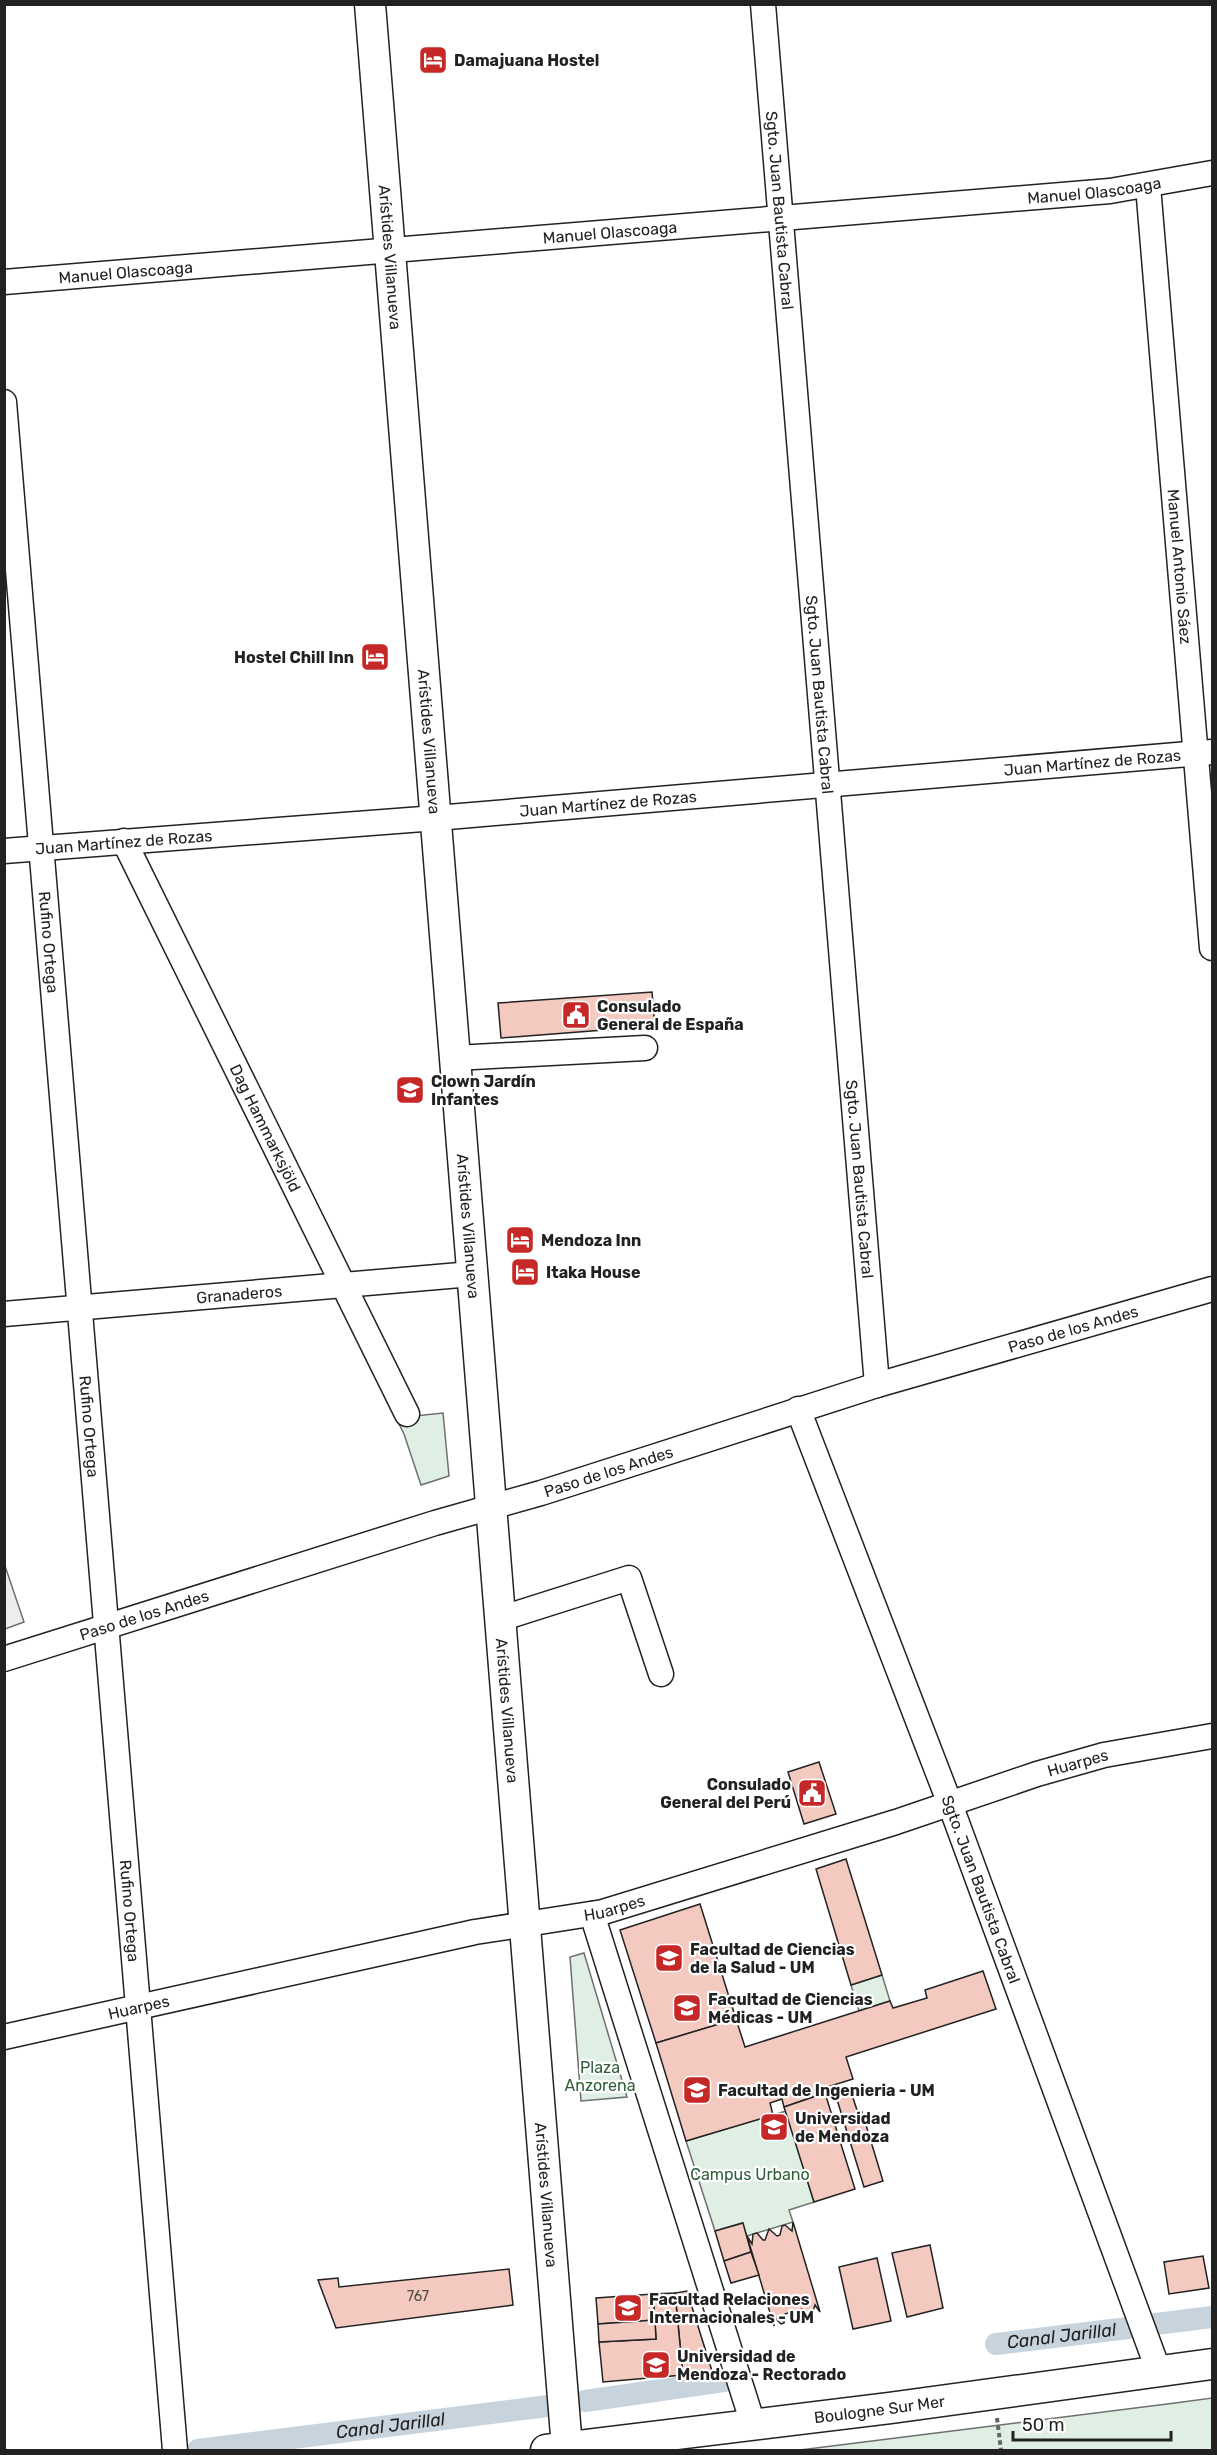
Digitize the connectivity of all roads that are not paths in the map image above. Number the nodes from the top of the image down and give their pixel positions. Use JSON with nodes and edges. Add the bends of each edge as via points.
{"nodes":[{"id":1,"x":370,"y":4,"type":"edge"},
{"id":2,"x":763,"y":4,"type":"edge"},
{"id":3,"x":1212,"y":173,"type":"edge"},
{"id":4,"x":1148,"y":186,"type":"junction"},
{"id":5,"x":782,"y":217,"type":"junction"},
{"id":6,"x":390,"y":249,"type":"junction"},
{"id":7,"x":4,"y":282,"type":"edge"},
{"id":8,"x":4,"y":402,"type":"edge"},
{"id":9,"x":1204,"y":753,"type":"edge"},
{"id":10,"x":827,"y":785,"type":"junction"},
{"id":11,"x":436,"y":818,"type":"junction"},
{"id":12,"x":124,"y":842,"type":"junction"},
{"id":13,"x":41,"y":848,"type":"junction"},
{"id":14,"x":4,"y":851,"type":"edge"},
{"id":15,"x":1212,"y":948,"type":"edge"},
{"id":16,"x":645,"y":1048,"type":"dead end"},
{"id":17,"x":455,"y":1058,"type":"junction"},
{"id":18,"x":472,"y":1274,"type":"junction"},
{"id":19,"x":343,"y":1285,"type":"junction"},
{"id":20,"x":1212,"y":1289,"type":"edge"},
{"id":21,"x":79,"y":1307,"type":"junction"},
{"id":22,"x":4,"y":1314,"type":"edge"},
{"id":23,"x":878,"y":1385,"type":"junction"},
{"id":24,"x":798,"y":1409,"type":"junction"},
{"id":25,"x":407,"y":1414,"type":"dead end"},
{"id":26,"x":491,"y":1507,"type":"junction"},
{"id":27,"x":500,"y":1619,"type":"junction"},
{"id":28,"x":105,"y":1626,"type":"junction"},
{"id":29,"x":4,"y":1659,"type":"edge"},
{"id":30,"x":661,"y":1674,"type":"dead end"},
{"id":31,"x":1212,"y":1736,"type":"edge"},
{"id":32,"x":950,"y":1804,"type":"junction"},
{"id":33,"x":592,"y":1914,"type":"junction"},
{"id":34,"x":524,"y":1924,"type":"junction"},
{"id":35,"x":137,"y":2007,"type":"junction"},
{"id":36,"x":4,"y":2037,"type":"edge"},
{"id":37,"x":1212,"y":2364,"type":"edge"},
{"id":38,"x":1159,"y":2372,"type":"junction"},
{"id":39,"x":753,"y":2424,"type":"junction"},
{"id":40,"x":556,"y":2449,"type":"edge"},
{"id":41,"x":175,"y":2451,"type":"edge"}],
"edges":[{"from":1,"to":6,"type":"main road","name":"Arístides Villanueva"},
{"from":2,"to":5,"type":"street","name":"Sgto. Juan Bautista Cabral"},
{"from":3,"to":4,"type":"street","name":"Manuel Olascoaga"},
{"from":4,"to":5,"type":"street","name":"Manuel Olascoaga"},
{"from":4,"to":9,"type":"street","name":"Manuel Antonio Sáez"},
{"from":5,"to":6,"type":"street","name":"Manuel Olascoaga"},
{"from":5,"to":10,"type":"street","name":"Sgto. Juan Bautista Cabral"},
{"from":6,"to":7,"type":"street","name":"Manuel Olascoaga"},
{"from":6,"to":11,"type":"main road","name":"Arístides Villanueva"},
{"from":8,"to":13,"type":"street","name":"Rufino Ortega"},
{"from":9,"to":10,"type":"street","name":"Juan Martínez de Rozas"},
{"from":9,"to":15,"type":"street","name":"Manuel Antonio Sáez"},
{"from":10,"to":11,"type":"street","name":"Juan Martínez de Rozas"},
{"from":10,"to":23,"type":"street","name":"Sgto. Juan Bautista Cabral"},
{"from":11,"to":12,"type":"street","name":"Juan Martínez de Rozas"},
{"from":11,"to":17,"type":"main road","name":"Arístides Villanueva"},
{"from":12,"to":13,"type":"street","name":"Juan Martínez de Rozas"},
{"from":12,"to":19,"type":"street","name":"Dag Hammarksjöld"},
{"from":13,"to":14,"type":"street","name":"Juan Martínez de Rozas"},
{"from":13,"to":21,"type":"street","name":"Rufino Ortega"},
{"from":16,"to":17,"type":"street"},
{"from":17,"to":18,"type":"main road","name":"Arístides Villanueva"},
{"from":18,"to":19,"type":"street","name":"Granaderos"},
{"from":18,"to":26,"type":"main road","name":"Arístides Villanueva"},
{"from":19,"to":21,"type":"street","name":"Granaderos"},
{"from":19,"to":25,"type":"street","name":"Dag Hammarksjöld"},
{"from":20,"to":23,"type":"street","name":"Paso de los Andes"},
{"from":21,"to":22,"type":"street","name":"Granaderos"},
{"from":21,"to":28,"type":"street","name":"Rufino Ortega"},
{"from":23,"to":24,"type":"street","name":"Paso de los Andes"},
{"from":24,"to":26,"type":"street","name":"Paso de los Andes"},
{"from":24,"to":32,"type":"street","name":"Sgto. Juan Bautista Cabral"},
{"from":26,"to":27,"type":"main road","name":"Arístides Villanueva"},
{"from":26,"to":28,"type":"street","name":"Paso de los Andes"},
{"from":27,"to":30,"type":"street","via":[[629,1578]]},
{"from":27,"to":34,"type":"main road","name":"Arístides Villanueva"},
{"from":28,"to":29,"type":"street","name":"Paso de los Andes"},
{"from":28,"to":35,"type":"street","name":"Rufino Ortega"},
{"from":31,"to":32,"type":"street","name":"Huarpes","via":[[1104,1755]]},
{"from":32,"to":33,"type":"street","name":"Huarpes"},
{"from":32,"to":38,"type":"street","name":"Sgto. Juan Bautista Cabral"},
{"from":33,"to":34,"type":"street","name":"Huarpes"},
{"from":33,"to":39,"type":"street"},
{"from":34,"to":35,"type":"street","name":"Huarpes"},
{"from":34,"to":40,"type":"main road","name":"Arístides Villanueva"},
{"from":35,"to":36,"type":"street","name":"Huarpes"},
{"from":35,"to":41,"type":"street","name":"Rufino Ortega"},
{"from":37,"to":38,"type":"main road","name":"Boulogne Sur Mer"},
{"from":38,"to":39,"type":"main road","name":"Boulogne Sur Mer"},
{"from":39,"to":40,"type":"main road","name":"Boulogne Sur Mer"}]}
